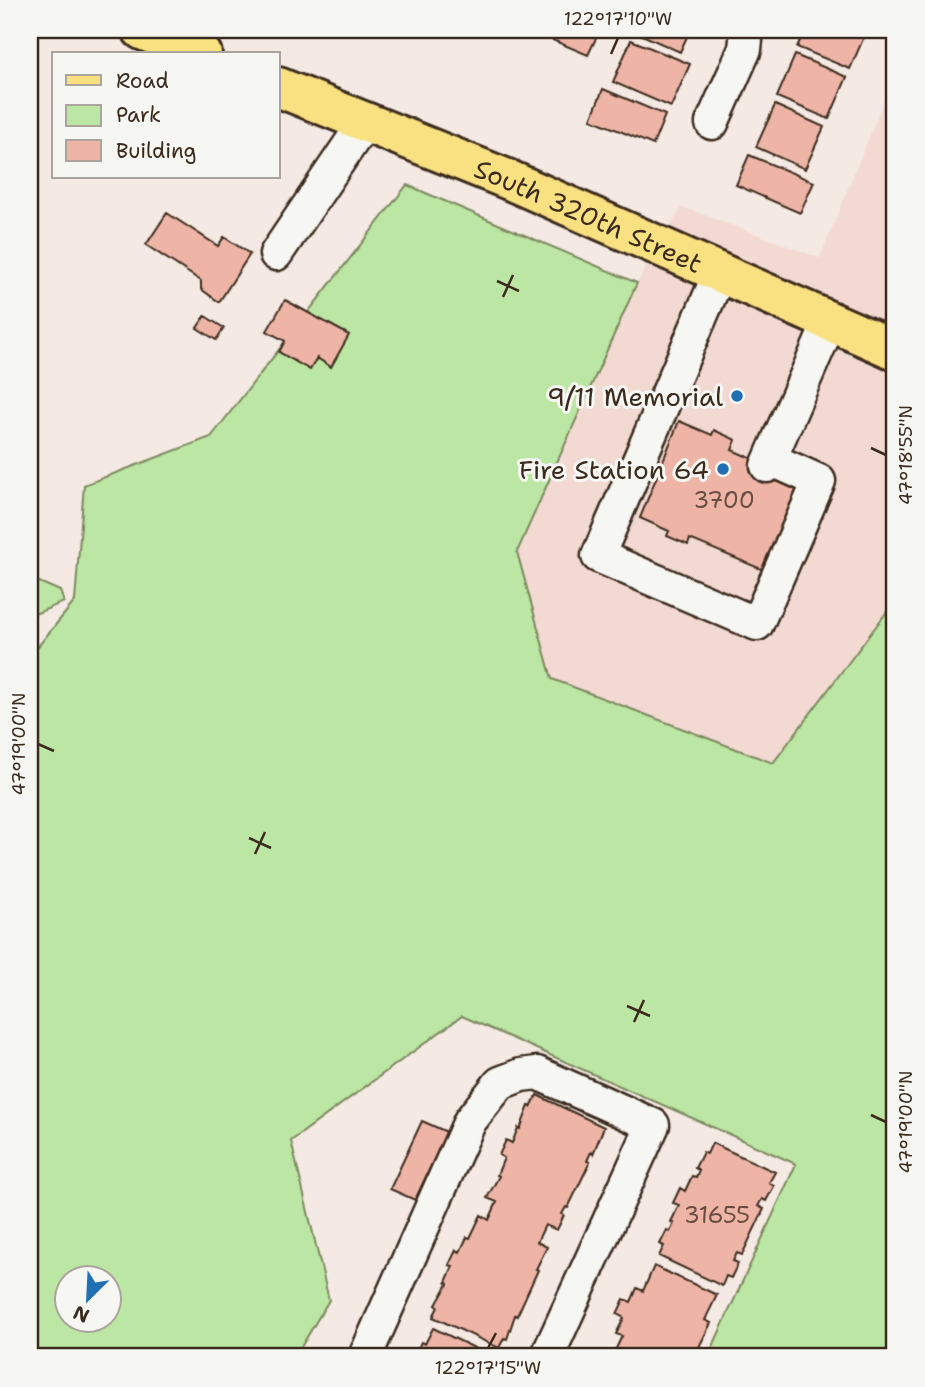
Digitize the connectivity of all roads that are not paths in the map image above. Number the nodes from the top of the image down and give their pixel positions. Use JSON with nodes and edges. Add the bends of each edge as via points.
{"nodes":[{"id":1,"x":142,"y":30,"type":"edge"},
{"id":2,"x":747,"y":30,"type":"edge"},
{"id":3,"x":197,"y":52,"type":"edge"},
{"id":4,"x":280,"y":88,"type":"edge"},
{"id":5,"x":365,"y":122,"type":"junction"},
{"id":6,"x":712,"y":123,"type":"dead end"},
{"id":7,"x":276,"y":254,"type":"dead end"},
{"id":8,"x":720,"y":272,"type":"junction"},
{"id":9,"x":830,"y":321,"type":"junction"},
{"id":10,"x":895,"y":350,"type":"edge"},
{"id":11,"x":365,"y":1357,"type":"edge"},
{"id":12,"x":547,"y":1357,"type":"edge"}],
"edges":[{"from":1,"to":3,"type":"main road"},
{"from":2,"to":6,"type":"street","via":[[745,48]]},
{"from":4,"to":5,"type":"main road","name":"South 320th Street"},
{"from":5,"to":7,"type":"street"},
{"from":5,"to":8,"type":"main road","name":"South 320th Street"},
{"from":8,"to":9,"type":"main road","name":"South 320th Street"},
{"from":8,"to":9,"type":"street","via":[[598,556],[757,624],[819,481],[769,463]]},
{"from":9,"to":10,"type":"main road","name":"South 320th Street"},
{"from":11,"to":12,"type":"street","via":[[470,1121],[500,1083],[537,1073],[653,1125]]}]}
